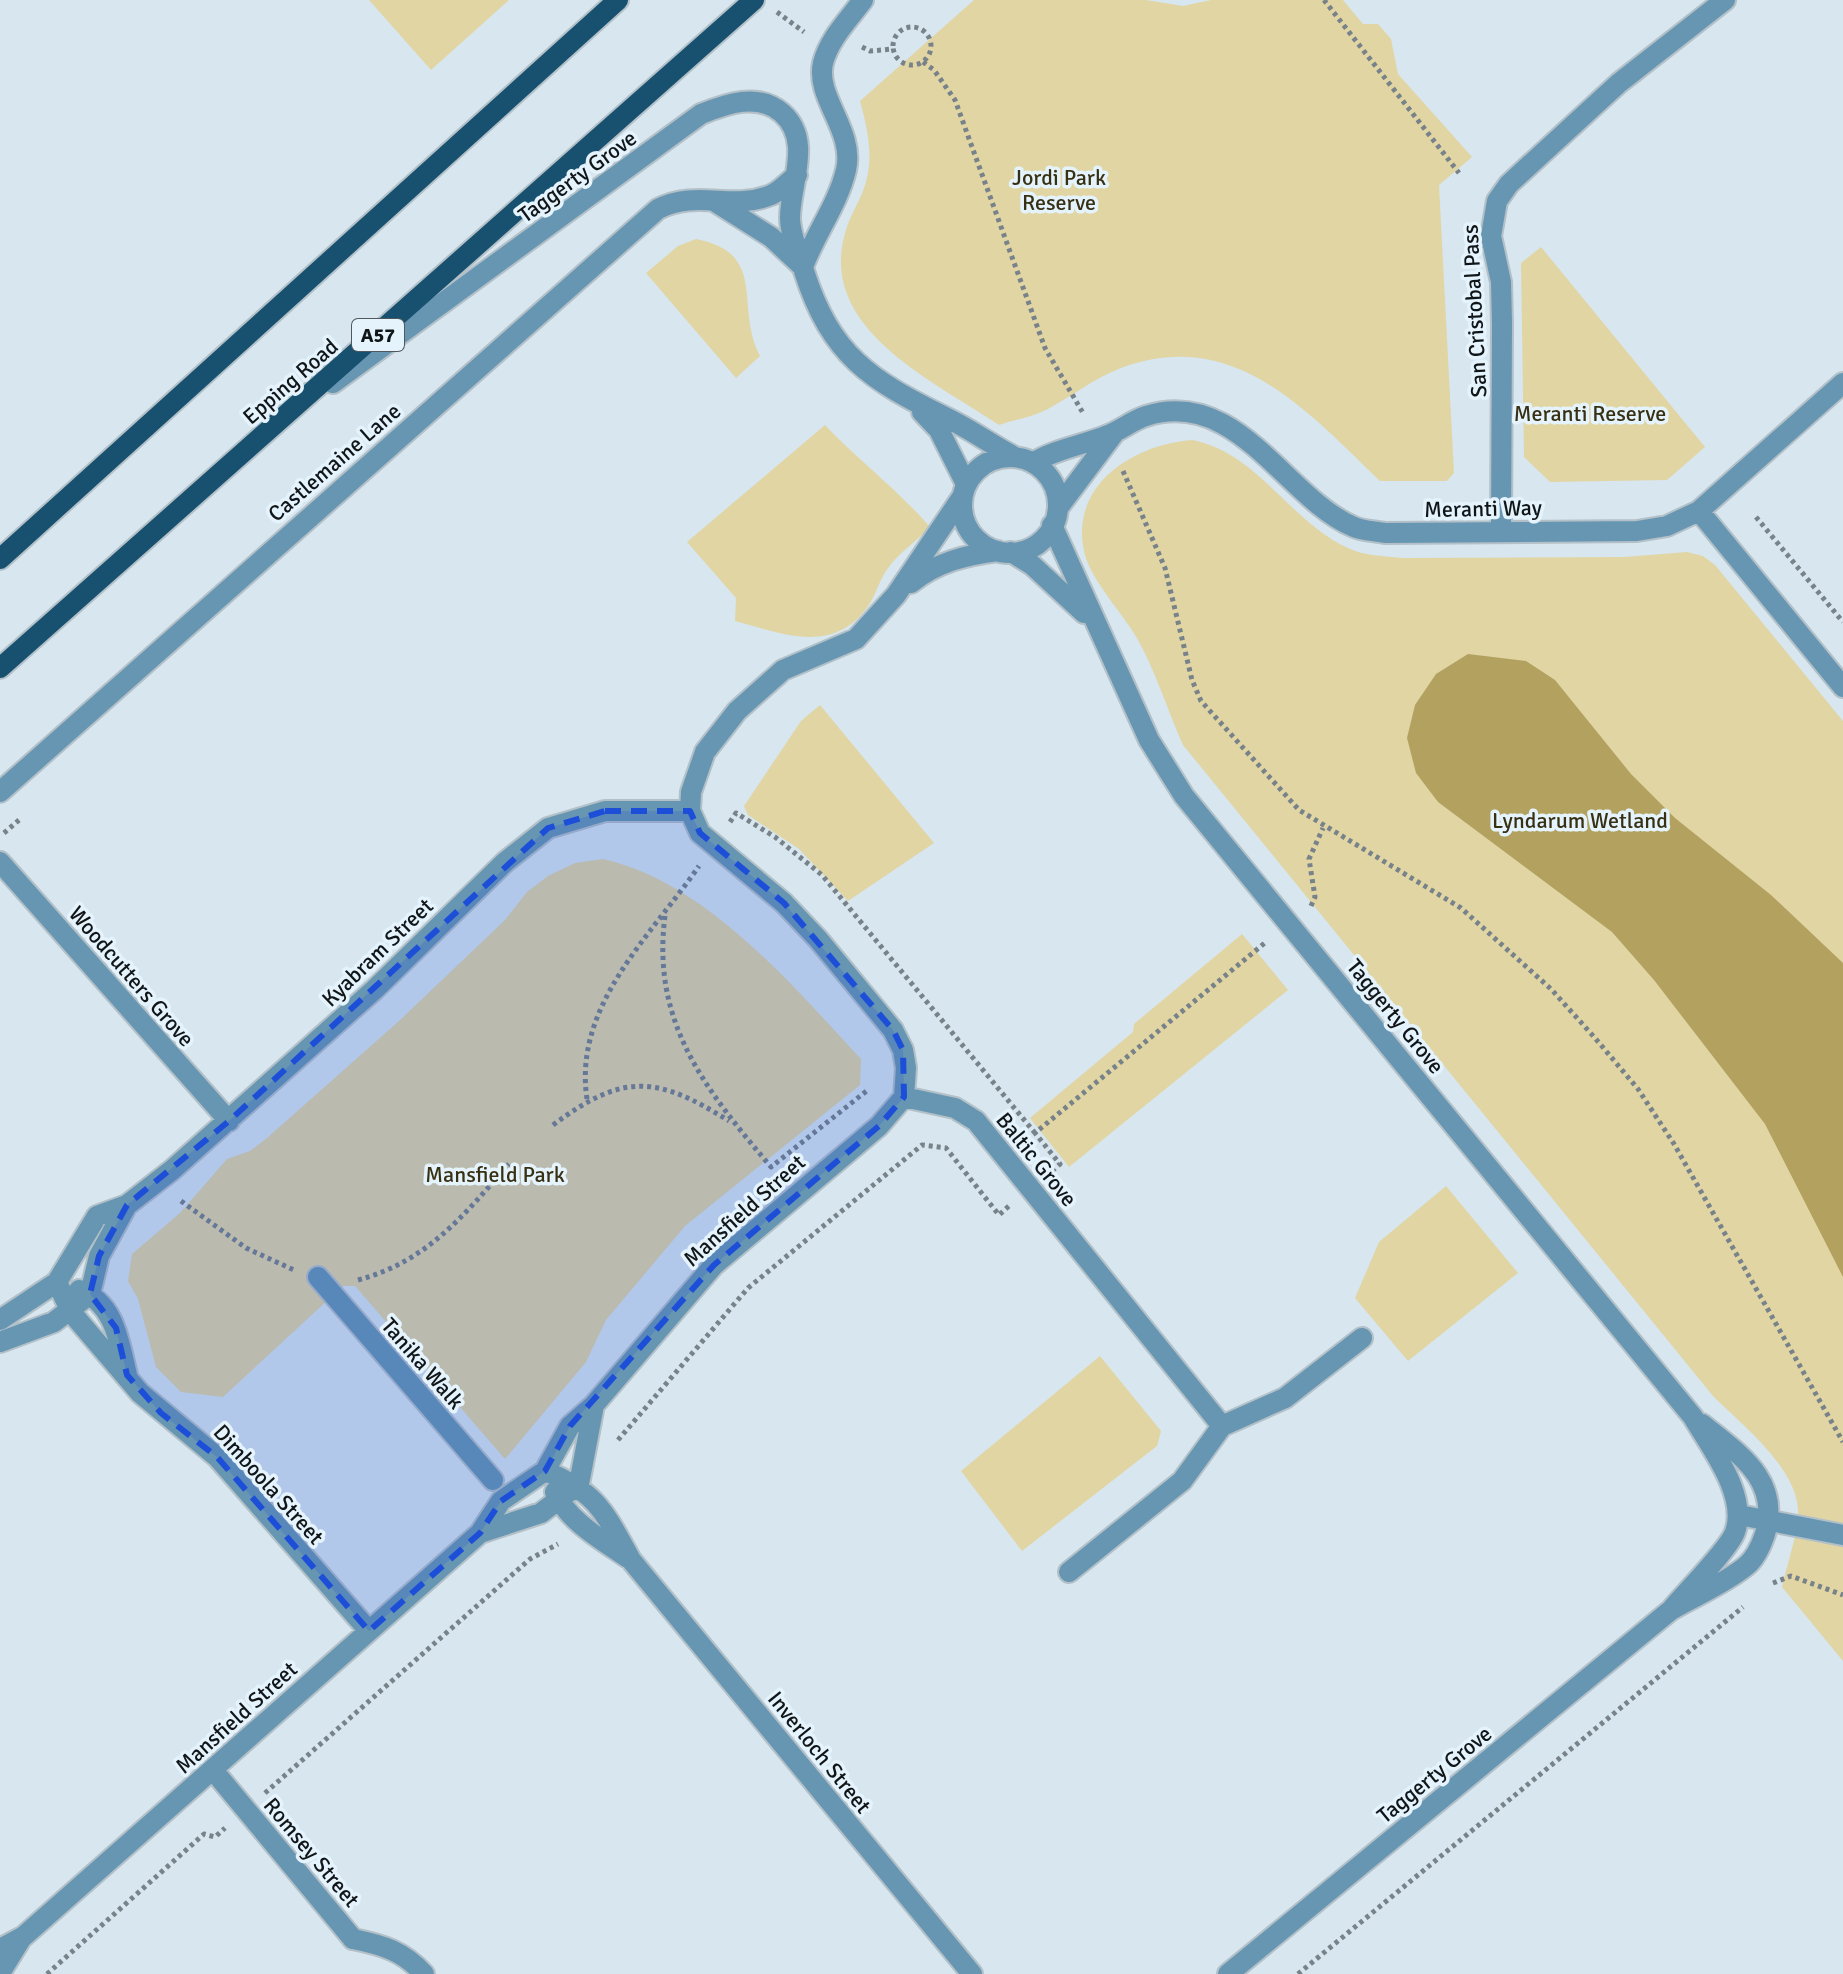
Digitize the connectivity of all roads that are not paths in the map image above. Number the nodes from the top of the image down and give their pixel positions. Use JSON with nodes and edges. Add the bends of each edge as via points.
{"nodes":[{"id":1,"x":618,"y":0,"type":"edge"},
{"id":2,"x":754,"y":0,"type":"edge"},
{"id":3,"x":863,"y":0,"type":"edge"},
{"id":4,"x":1725,"y":0,"type":"edge"},
{"id":5,"x":797,"y":175,"type":"junction"},
{"id":6,"x":714,"y":201,"type":"junction"},
{"id":7,"x":803,"y":267,"type":"junction"},
{"id":8,"x":1843,"y":383,"type":"edge"},
{"id":9,"x":914,"y":403,"type":"junction"},
{"id":10,"x":282,"y":420,"type":"junction"},
{"id":11,"x":1108,"y":438,"type":"junction"},
{"id":12,"x":1024,"y":460,"type":"junction"},
{"id":13,"x":964,"y":491,"type":"junction"},
{"id":14,"x":1699,"y":511,"type":"junction"},
{"id":15,"x":1055,"y":517,"type":"junction"},
{"id":16,"x":1501,"y":532,"type":"junction"},
{"id":17,"x":1004,"y":552,"type":"junction"},
{"id":18,"x":0,"y":559,"type":"edge"},
{"id":19,"x":896,"y":595,"type":"junction"},
{"id":20,"x":1095,"y":624,"type":"junction"},
{"id":21,"x":0,"y":668,"type":"edge"},
{"id":22,"x":1843,"y":687,"type":"edge"},
{"id":23,"x":0,"y":792,"type":"edge"},
{"id":24,"x":690,"y":811,"type":"junction"},
{"id":25,"x":0,"y":862,"type":"edge"},
{"id":26,"x":904,"y":1097,"type":"junction"},
{"id":27,"x":229,"y":1121,"type":"junction"},
{"id":28,"x":127,"y":1205,"type":"junction"},
{"id":29,"x":318,"y":1277,"type":"road end"},
{"id":30,"x":57,"y":1282,"type":"junction"},
{"id":31,"x":90,"y":1294,"type":"junction"},
{"id":32,"x":71,"y":1312,"type":"junction"},
{"id":33,"x":0,"y":1320,"type":"edge"},
{"id":34,"x":1362,"y":1338,"type":"dead end"},
{"id":35,"x":0,"y":1342,"type":"edge"},
{"id":36,"x":127,"y":1375,"type":"junction"},
{"id":37,"x":594,"y":1405,"type":"junction"},
{"id":38,"x":1693,"y":1417,"type":"junction"},
{"id":39,"x":1222,"y":1426,"type":"junction"},
{"id":40,"x":545,"y":1471,"type":"junction"},
{"id":41,"x":493,"y":1480,"type":"dead end"},
{"id":42,"x":579,"y":1484,"type":"junction"},
{"id":43,"x":559,"y":1502,"type":"junction"},
{"id":44,"x":1739,"y":1515,"type":"junction"},
{"id":45,"x":1768,"y":1523,"type":"junction"},
{"id":46,"x":480,"y":1533,"type":"junction"},
{"id":47,"x":1843,"y":1535,"type":"edge"},
{"id":48,"x":631,"y":1560,"type":"junction"},
{"id":49,"x":1069,"y":1572,"type":"dead end"},
{"id":50,"x":1671,"y":1610,"type":"junction"},
{"id":51,"x":369,"y":1631,"type":"junction"},
{"id":52,"x":213,"y":1770,"type":"junction"},
{"id":53,"x":24,"y":1936,"type":"junction"},
{"id":54,"x":0,"y":1949,"type":"edge"},
{"id":55,"x":0,"y":1973,"type":"edge"},
{"id":56,"x":424,"y":1974,"type":"edge"},
{"id":57,"x":972,"y":1974,"type":"edge"},
{"id":58,"x":1228,"y":1974,"type":"edge"}],
"edges":[{"from":1,"to":18,"type":"main road"},
{"from":2,"to":10,"type":"main road","name":"Epping Road","number":"A57"},
{"from":3,"to":7,"type":"street","via":[[834,38],[823,63],[824,88],[846,141],[846,168]]},
{"from":4,"to":16,"type":"street","name":"San Cristobal Pass","via":[[1619,83],[1497,201],[1491,236],[1501,282]]},
{"from":5,"to":6,"type":"street","name":"Castlemaine Lane","via":[[772,195]]},
{"from":5,"to":7,"type":"street","name":"Taggerty Grove","via":[[790,219]]},
{"from":5,"to":10,"type":"street","name":"Taggerty Grove","via":[[797,136],[782,113],[756,102],[731,102],[701,114]]},
{"from":6,"to":7,"type":"street","via":[[771,237]]},
{"from":6,"to":23,"type":"street","name":"Castlemaine Lane","via":[[690,197],[658,209]]},
{"from":7,"to":9,"type":"street","name":"Taggerty Grove","via":[[817,312],[843,350]]},
{"from":8,"to":14,"type":"street","name":"Meranti Way"},
{"from":9,"to":12,"type":"street","name":"Taggerty Grove"},
{"from":9,"to":13,"type":"street","name":"Taggerty Grove","via":[[939,430]]},
{"from":10,"to":21,"type":"main road","name":"Epping Road","number":"A57"},
{"from":11,"to":12,"type":"street","name":"Meranti Way"},
{"from":11,"to":15,"type":"street","name":"Meranti Way","via":[[1063,497]]},
{"from":11,"to":16,"type":"street","name":"Meranti Way","via":[[1147,415],[1188,412],[1236,432],[1355,527],[1385,533]]},
{"from":12,"to":13,"type":"street","via":[[986,463]]},
{"from":12,"to":15,"type":"street","via":[[1052,482]]},
{"from":13,"to":17,"type":"street","via":[[966,524],[974,536]]},
{"from":13,"to":19,"type":"street"},
{"from":14,"to":16,"type":"street","name":"Meranti Way","via":[[1667,526],[1637,531]]},
{"from":14,"to":22,"type":"street"},
{"from":15,"to":17,"type":"street","via":[[1036,545]]},
{"from":15,"to":20,"type":"street","name":"Taggerty Grove"},
{"from":17,"to":19,"type":"street","via":[[964,555]]},
{"from":17,"to":20,"type":"street","name":"Taggerty Grove","via":[[1032,565]]},
{"from":19,"to":24,"type":"street","via":[[856,639],[783,670],[737,711],[701,762]]},
{"from":20,"to":38,"type":"street","name":"Taggerty Grove","via":[[1162,766]]},
{"from":24,"to":26,"type":"street","via":[[700,833],[784,903],[893,1030],[906,1068]]},
{"from":24,"to":27,"type":"street","name":"Kyabram Street","via":[[605,811],[548,828],[505,862]]},
{"from":25,"to":27,"type":"street","name":"Woodcutters Grove"},
{"from":26,"to":37,"type":"street","name":"Mansfield Street","via":[[879,1126],[714,1265]]},
{"from":26,"to":39,"type":"street","name":"Baltic Grove","via":[[955,1108],[976,1121]]},
{"from":27,"to":28,"type":"street","name":"Kyabram Street"},
{"from":28,"to":30,"type":"street","name":"Kyabram Street","via":[[97,1216]]},
{"from":28,"to":31,"type":"street","name":"Kyabram Street","via":[[99,1256]]},
{"from":29,"to":41,"type":"street","name":"Tanika Walk"},
{"from":30,"to":31,"type":"street"},
{"from":30,"to":32,"type":"street","name":"Dimboola Street"},
{"from":30,"to":33,"type":"street","name":"Kyabram Street"},
{"from":31,"to":32,"type":"street"},
{"from":31,"to":36,"type":"street","name":"Dimboola Street","via":[[116,1328]]},
{"from":32,"to":35,"type":"street"},
{"from":32,"to":36,"type":"street","name":"Dimboola Street"},
{"from":34,"to":39,"type":"street","via":[[1285,1398]]},
{"from":36,"to":51,"type":"street","name":"Dimboola Street","via":[[161,1413],[217,1457]]},
{"from":37,"to":40,"type":"street","name":"Mansfield Street","via":[[570,1426]]},
{"from":37,"to":42,"type":"street","name":"Mansfield Street"},
{"from":38,"to":44,"type":"street","name":"Taggerty Grove","via":[[1727,1477]]},
{"from":38,"to":45,"type":"street","name":"Taggerty Grove","via":[[1761,1477],[1768,1496]]},
{"from":39,"to":49,"type":"street","via":[[1182,1481]]},
{"from":40,"to":42,"type":"street","name":"Inverloch Street"},
{"from":40,"to":43,"type":"street","name":"Inverloch Street"},
{"from":40,"to":46,"type":"street","name":"Mansfield Street","via":[[501,1501]]},
{"from":42,"to":43,"type":"street","name":"Mansfield Street"},
{"from":42,"to":48,"type":"street","name":"Inverloch Street","via":[[607,1516]]},
{"from":43,"to":46,"type":"street","name":"Mansfield Street"},
{"from":43,"to":48,"type":"street","name":"Inverloch Street"},
{"from":44,"to":45,"type":"street"},
{"from":44,"to":50,"type":"street","name":"Taggerty Grove","via":[[1734,1536]]},
{"from":45,"to":47,"type":"street"},
{"from":45,"to":50,"type":"street","name":"Taggerty Grove","via":[[1749,1564]]},
{"from":46,"to":51,"type":"street","name":"Mansfield Street"},
{"from":48,"to":57,"type":"street","name":"Inverloch Street"},
{"from":50,"to":58,"type":"street","name":"Taggerty Grove"},
{"from":51,"to":52,"type":"street","name":"Mansfield Street"},
{"from":52,"to":53,"type":"street","name":"Mansfield Street"},
{"from":52,"to":56,"type":"street","name":"Romsey Street","via":[[353,1939],[386,1945]]},
{"from":53,"to":54,"type":"street","name":"Mansfield Street"},
{"from":53,"to":55,"type":"street","name":"Mansfield Street"}]}
